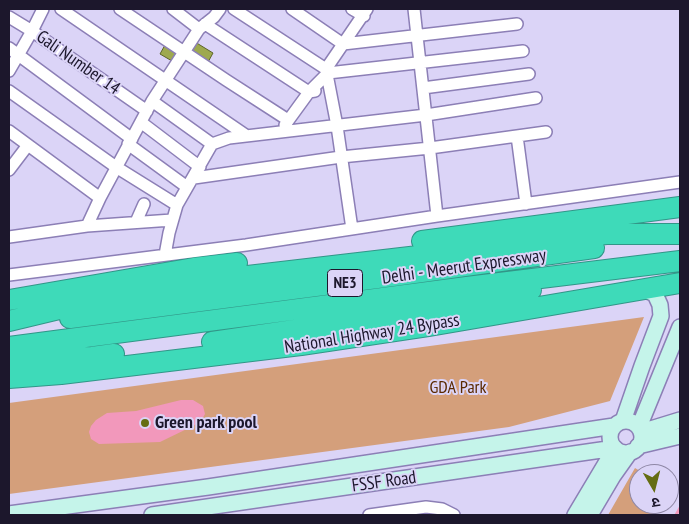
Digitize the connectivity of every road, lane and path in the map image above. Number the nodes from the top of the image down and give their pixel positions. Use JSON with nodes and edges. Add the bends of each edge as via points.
{"nodes":[{"id":1,"x":43,"y":9,"type":"edge"},
{"id":2,"x":61,"y":9,"type":"edge"},
{"id":3,"x":120,"y":9,"type":"edge"},
{"id":4,"x":172,"y":9,"type":"edge"},
{"id":5,"x":234,"y":9,"type":"edge"},
{"id":6,"x":292,"y":9,"type":"edge"},
{"id":7,"x":352,"y":9,"type":"edge"},
{"id":8,"x":414,"y":9,"type":"edge"},
{"id":9,"x":214,"y":11,"type":"edge"},
{"id":10,"x":365,"y":12,"type":"edge"},
{"id":11,"x":9,"y":17,"type":"edge"},
{"id":12,"x":517,"y":24,"type":"dead end"},
{"id":13,"x":202,"y":26,"type":"junction"},
{"id":14,"x":32,"y":31,"type":"junction"},
{"id":15,"x":416,"y":35,"type":"junction"},
{"id":16,"x":343,"y":44,"type":"junction"},
{"id":17,"x":523,"y":51,"type":"dead end"},
{"id":18,"x":13,"y":52,"type":"edge"},
{"id":19,"x":183,"y":52,"type":"junction"},
{"id":20,"x":420,"y":63,"type":"junction"},
{"id":21,"x":9,"y":71,"type":"edge"},
{"id":22,"x":327,"y":71,"type":"junction"},
{"id":23,"x":529,"y":74,"type":"dead end"},
{"id":24,"x":166,"y":80,"type":"junction"},
{"id":25,"x":423,"y":88,"type":"junction"},
{"id":26,"x":331,"y":89,"type":"junction"},
{"id":27,"x":9,"y":91,"type":"edge"},
{"id":28,"x":309,"y":92,"type":"junction"},
{"id":29,"x":536,"y":98,"type":"dead end"},
{"id":30,"x":150,"y":106,"type":"junction"},
{"id":31,"x":426,"y":115,"type":"junction"},
{"id":32,"x":288,"y":120,"type":"junction"},
{"id":33,"x":142,"y":123,"type":"junction"},
{"id":34,"x":337,"y":126,"type":"junction"},
{"id":35,"x":9,"y":131,"type":"edge"},
{"id":36,"x":282,"y":131,"type":"junction"},
{"id":37,"x":546,"y":132,"type":"dead end"},
{"id":38,"x":247,"y":136,"type":"junction"},
{"id":39,"x":517,"y":136,"type":"junction"},
{"id":40,"x":130,"y":142,"type":"junction"},
{"id":41,"x":212,"y":144,"type":"junction"},
{"id":42,"x":28,"y":145,"type":"junction"},
{"id":43,"x":430,"y":148,"type":"junction"},
{"id":44,"x":341,"y":157,"type":"junction"},
{"id":45,"x":116,"y":167,"type":"junction"},
{"id":46,"x":200,"y":167,"type":"junction"},
{"id":47,"x":9,"y":170,"type":"edge"},
{"id":48,"x":191,"y":182,"type":"junction"},
{"id":49,"x":680,"y":182,"type":"edge"},
{"id":50,"x":100,"y":198,"type":"junction"},
{"id":51,"x":144,"y":204,"type":"dead end"},
{"id":52,"x":526,"y":204,"type":"junction"},
{"id":53,"x":177,"y":205,"type":"junction"},
{"id":54,"x":680,"y":207,"type":"edge"},
{"id":55,"x":437,"y":216,"type":"junction"},
{"id":56,"x":172,"y":220,"type":"junction"},
{"id":57,"x":136,"y":222,"type":"junction"},
{"id":58,"x":87,"y":226,"type":"junction"},
{"id":59,"x":352,"y":229,"type":"junction"},
{"id":60,"x":680,"y":234,"type":"edge"},
{"id":61,"x":9,"y":237,"type":"edge"},
{"id":62,"x":165,"y":255,"type":"junction"},
{"id":63,"x":680,"y":261,"type":"edge"},
{"id":64,"x":300,"y":263,"type":"junction"},
{"id":65,"x":627,"y":268,"type":"junction"},
{"id":66,"x":9,"y":275,"type":"edge"},
{"id":67,"x":680,"y":283,"type":"edge"},
{"id":68,"x":643,"y":289,"type":"junction"},
{"id":69,"x":58,"y":291,"type":"junction"},
{"id":70,"x":9,"y":295,"type":"edge"},
{"id":71,"x":9,"y":300,"type":"edge"},
{"id":72,"x":9,"y":321,"type":"edge"},
{"id":73,"x":9,"y":326,"type":"edge"},
{"id":74,"x":680,"y":328,"type":"edge"},
{"id":75,"x":315,"y":335,"type":"junction"},
{"id":76,"x":9,"y":347,"type":"edge"},
{"id":77,"x":9,"y":359,"type":"edge"},
{"id":78,"x":61,"y":374,"type":"junction"},
{"id":79,"x":9,"y":378,"type":"edge"},
{"id":80,"x":9,"y":384,"type":"edge"},
{"id":81,"x":680,"y":420,"type":"edge"},
{"id":82,"x":619,"y":424,"type":"junction"},
{"id":83,"x":680,"y":436,"type":"edge"},
{"id":84,"x":637,"y":439,"type":"junction"},
{"id":85,"x":615,"y":448,"type":"junction"},
{"id":86,"x":9,"y":514,"type":"edge"},
{"id":87,"x":152,"y":515,"type":"edge"},
{"id":88,"x":369,"y":515,"type":"edge"},
{"id":89,"x":454,"y":515,"type":"edge"},
{"id":90,"x":575,"y":515,"type":"edge"},
{"id":91,"x":590,"y":515,"type":"edge"}],
"edges":[{"from":1,"to":14,"type":"street"},
{"from":2,"to":24,"type":"street"},
{"from":3,"to":19,"type":"street"},
{"from":4,"to":13,"type":"street"},
{"from":5,"to":22,"type":"street"},
{"from":6,"to":16,"type":"street"},
{"from":7,"to":10,"type":"street"},
{"from":8,"to":15,"type":"street"},
{"from":9,"to":13,"type":"street"},
{"from":10,"to":16,"type":"street"},
{"from":11,"to":14,"type":"street","name":"Gali Number 14"},
{"from":12,"to":15,"type":"street"},
{"from":13,"to":19,"type":"street"},
{"from":13,"to":28,"type":"street"},
{"from":14,"to":18,"type":"street"},
{"from":14,"to":30,"type":"street","name":"Gali Number 14"},
{"from":15,"to":16,"type":"street"},
{"from":15,"to":20,"type":"street"},
{"from":16,"to":22,"type":"street"},
{"from":17,"to":20,"type":"street"},
{"from":18,"to":21,"type":"street"},
{"from":18,"to":40,"type":"street"},
{"from":19,"to":24,"type":"street"},
{"from":19,"to":32,"type":"street"},
{"from":20,"to":22,"type":"street"},
{"from":20,"to":25,"type":"street"},
{"from":22,"to":26,"type":"street"},
{"from":22,"to":28,"type":"street"},
{"from":23,"to":25,"type":"street"},
{"from":24,"to":30,"type":"street"},
{"from":24,"to":38,"type":"street"},
{"from":25,"to":31,"type":"street"},
{"from":26,"to":28,"type":"street"},
{"from":26,"to":34,"type":"street"},
{"from":27,"to":45,"type":"street"},
{"from":28,"to":32,"type":"street"},
{"from":29,"to":31,"type":"street"},
{"from":30,"to":33,"type":"street"},
{"from":30,"to":41,"type":"street","name":"Gali Number 14"},
{"from":31,"to":34,"type":"street"},
{"from":31,"to":43,"type":"street"},
{"from":32,"to":36,"type":"street"},
{"from":33,"to":40,"type":"street"},
{"from":33,"to":46,"type":"street"},
{"from":34,"to":36,"type":"street"},
{"from":34,"to":44,"type":"street"},
{"from":35,"to":42,"type":"street"},
{"from":36,"to":38,"type":"street"},
{"from":37,"to":39,"type":"street"},
{"from":38,"to":41,"type":"street"},
{"from":39,"to":43,"type":"street"},
{"from":39,"to":52,"type":"street"},
{"from":40,"to":45,"type":"street"},
{"from":40,"to":48,"type":"street"},
{"from":41,"to":46,"type":"street"},
{"from":42,"to":47,"type":"street"},
{"from":42,"to":50,"type":"street"},
{"from":43,"to":44,"type":"street"},
{"from":43,"to":55,"type":"street"},
{"from":44,"to":48,"type":"street"},
{"from":44,"to":59,"type":"street"},
{"from":45,"to":50,"type":"street"},
{"from":45,"to":53,"type":"street"},
{"from":46,"to":48,"type":"street"},
{"from":48,"to":53,"type":"street"},
{"from":49,"to":52,"type":"street"},
{"from":50,"to":58,"type":"street"},
{"from":51,"to":57,"type":"street"},
{"from":52,"to":55,"type":"street"},
{"from":53,"to":56,"type":"street"},
{"from":54,"to":64,"type":"highway"},
{"from":55,"to":59,"type":"street"},
{"from":56,"to":57,"type":"street"},
{"from":56,"to":62,"type":"street"},
{"from":57,"to":58,"type":"street"},
{"from":58,"to":61,"type":"street"},
{"from":59,"to":62,"type":"street"},
{"from":60,"to":64,"type":"highway","via":[[606,234]]},
{"from":60,"to":73,"type":"highway","name":"Delhi - Meerut Expressway","number":"NE3","via":[[558,254]]},
{"from":62,"to":66,"type":"street"},
{"from":63,"to":65,"type":"highway","name":"Delhi - Meerut Expressway","number":"NE3"},
{"from":64,"to":69,"type":"highway","via":[[194,268]]},
{"from":64,"to":72,"type":"highway","via":[[119,296]]},
{"from":65,"to":75,"type":"highway"},
{"from":65,"to":76,"type":"highway","name":"Delhi - Meerut Expressway","number":"NE3"},
{"from":67,"to":68,"type":"highway","name":"National Highway 24 Bypass"},
{"from":68,"to":75,"type":"highway","name":"National Highway 24 Bypass","via":[[428,326]]},
{"from":68,"to":82,"type":"street","via":[[655,294],[661,316]]},
{"from":69,"to":70,"type":"street"},
{"from":69,"to":71,"type":"highway"},
{"from":74,"to":84,"type":"street"},
{"from":75,"to":77,"type":"highway","via":[[208,343],[92,357]]},
{"from":75,"to":78,"type":"highway","name":"National Highway 24 Bypass"},
{"from":78,"to":79,"type":"highway","name":"National Highway 24 Bypass"},
{"from":78,"to":80,"type":"street"},
{"from":81,"to":84,"type":"street"},
{"from":82,"to":84,"type":"street","via":[[630,422]]},
{"from":82,"to":85,"type":"street","via":[[610,434]]},
{"from":82,"to":86,"type":"street"},
{"from":83,"to":84,"type":"street"},
{"from":84,"to":85,"type":"street","via":[[624,453]]},
{"from":84,"to":91,"type":"street"},
{"from":85,"to":87,"type":"street","name":"FSSF Road"},
{"from":85,"to":90,"type":"street"},
{"from":88,"to":89,"type":"street","via":[[426,507]]}]}
